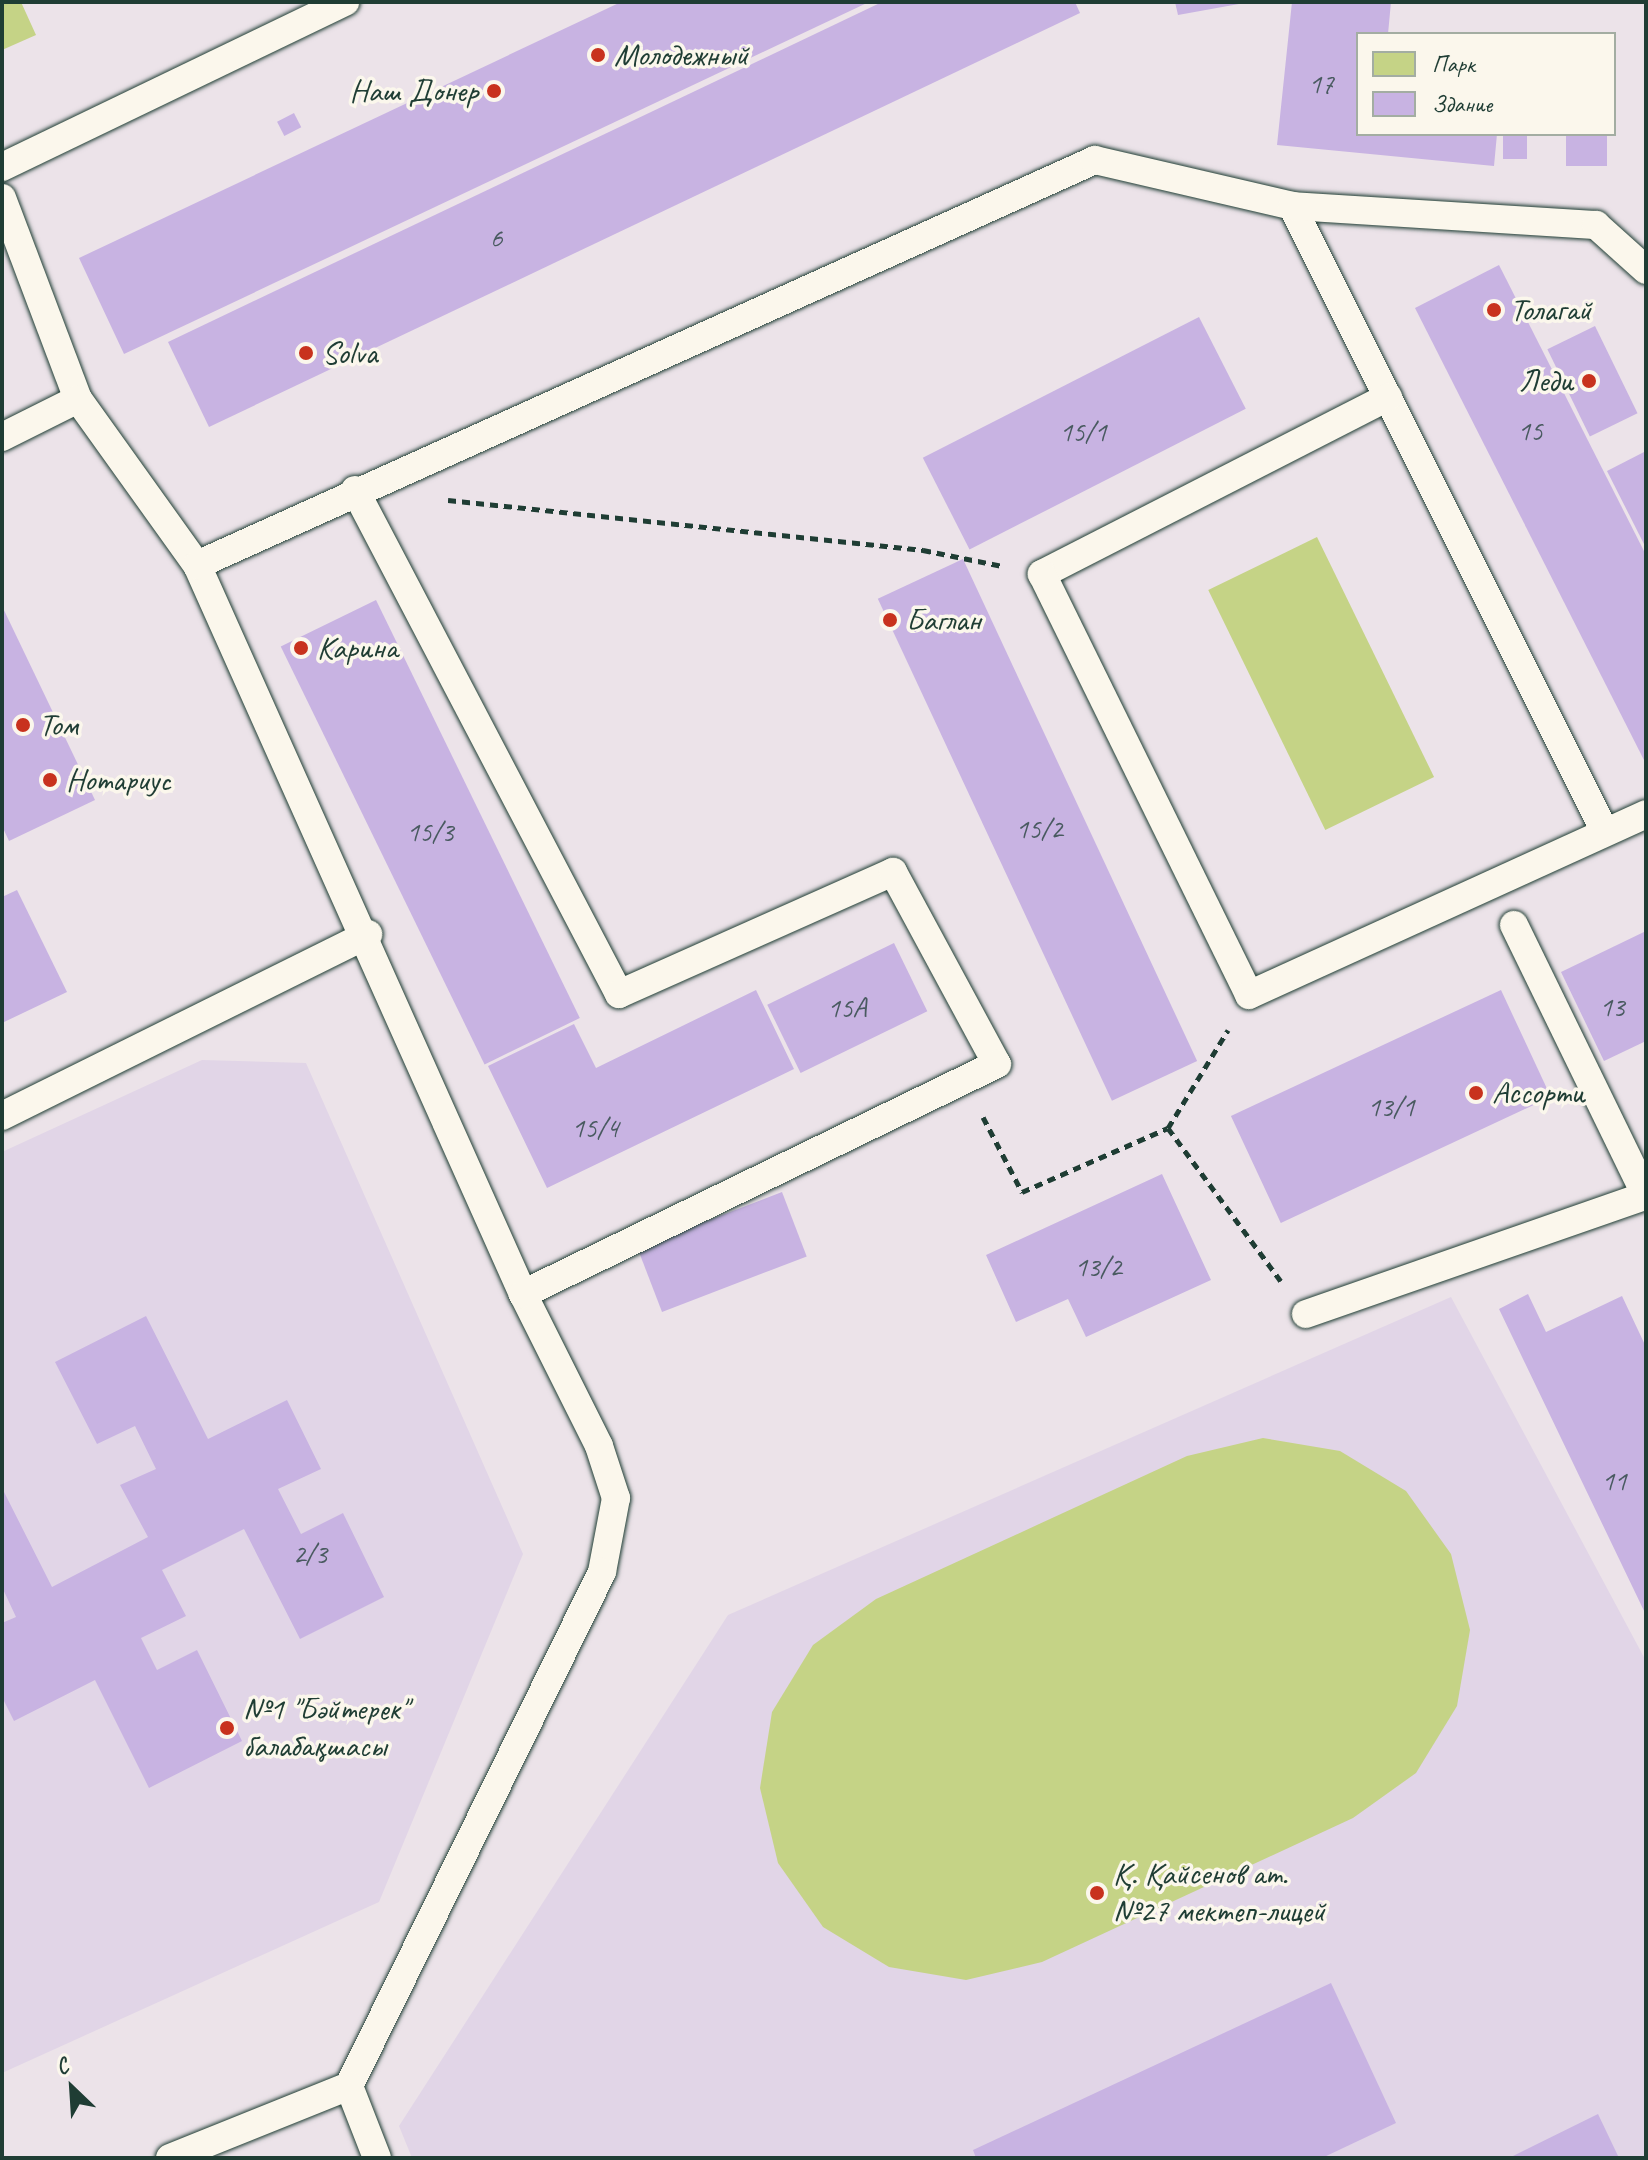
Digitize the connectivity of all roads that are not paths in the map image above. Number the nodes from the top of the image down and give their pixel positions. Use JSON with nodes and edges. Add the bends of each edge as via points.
{"nodes":[{"id":1,"x":345,"y":2,"type":"edge"},
{"id":2,"x":2,"y":167,"type":"edge"},
{"id":3,"x":2,"y":198,"type":"edge"},
{"id":4,"x":1292,"y":206,"type":"junction"},
{"id":5,"x":1646,"y":270,"type":"edge"},
{"id":6,"x":1388,"y":397,"type":"junction"},
{"id":7,"x":78,"y":399,"type":"junction"},
{"id":8,"x":2,"y":437,"type":"edge"},
{"id":9,"x":355,"y":490,"type":"junction"},
{"id":10,"x":197,"y":565,"type":"junction"},
{"id":11,"x":1646,"y":814,"type":"edge"},
{"id":12,"x":1604,"y":830,"type":"junction"},
{"id":13,"x":1514,"y":925,"type":"dead end"},
{"id":14,"x":368,"y":934,"type":"junction"},
{"id":15,"x":2,"y":1116,"type":"edge"},
{"id":16,"x":1645,"y":1196,"type":"edge"},
{"id":17,"x":523,"y":1294,"type":"junction"},
{"id":18,"x":1306,"y":1314,"type":"road end"},
{"id":19,"x":349,"y":2086,"type":"junction"},
{"id":20,"x":170,"y":2158,"type":"edge"},
{"id":21,"x":377,"y":2158,"type":"edge"}],
"edges":[{"from":1,"to":2,"type":"lane"},
{"from":3,"to":7,"type":"lane"},
{"from":4,"to":5,"type":"lane","via":[[1596,225]]},
{"from":4,"to":6,"type":"lane"},
{"from":4,"to":9,"type":"lane","via":[[1095,160]]},
{"from":6,"to":12,"type":"lane"},
{"from":6,"to":12,"type":"lane","via":[[1042,574],[1249,995]]},
{"from":7,"to":8,"type":"lane"},
{"from":7,"to":10,"type":"lane"},
{"from":9,"to":10,"type":"lane"},
{"from":9,"to":17,"type":"lane","via":[[619,994],[893,872],[997,1064]]},
{"from":10,"to":14,"type":"lane"},
{"from":11,"to":12,"type":"lane"},
{"from":13,"to":16,"type":"lane"},
{"from":14,"to":15,"type":"lane"},
{"from":14,"to":17,"type":"lane"},
{"from":16,"to":18,"type":"lane"},
{"from":17,"to":19,"type":"lane","via":[[599,1446],[616,1498],[602,1572]]},
{"from":19,"to":20,"type":"lane"},
{"from":19,"to":21,"type":"lane"}]}
